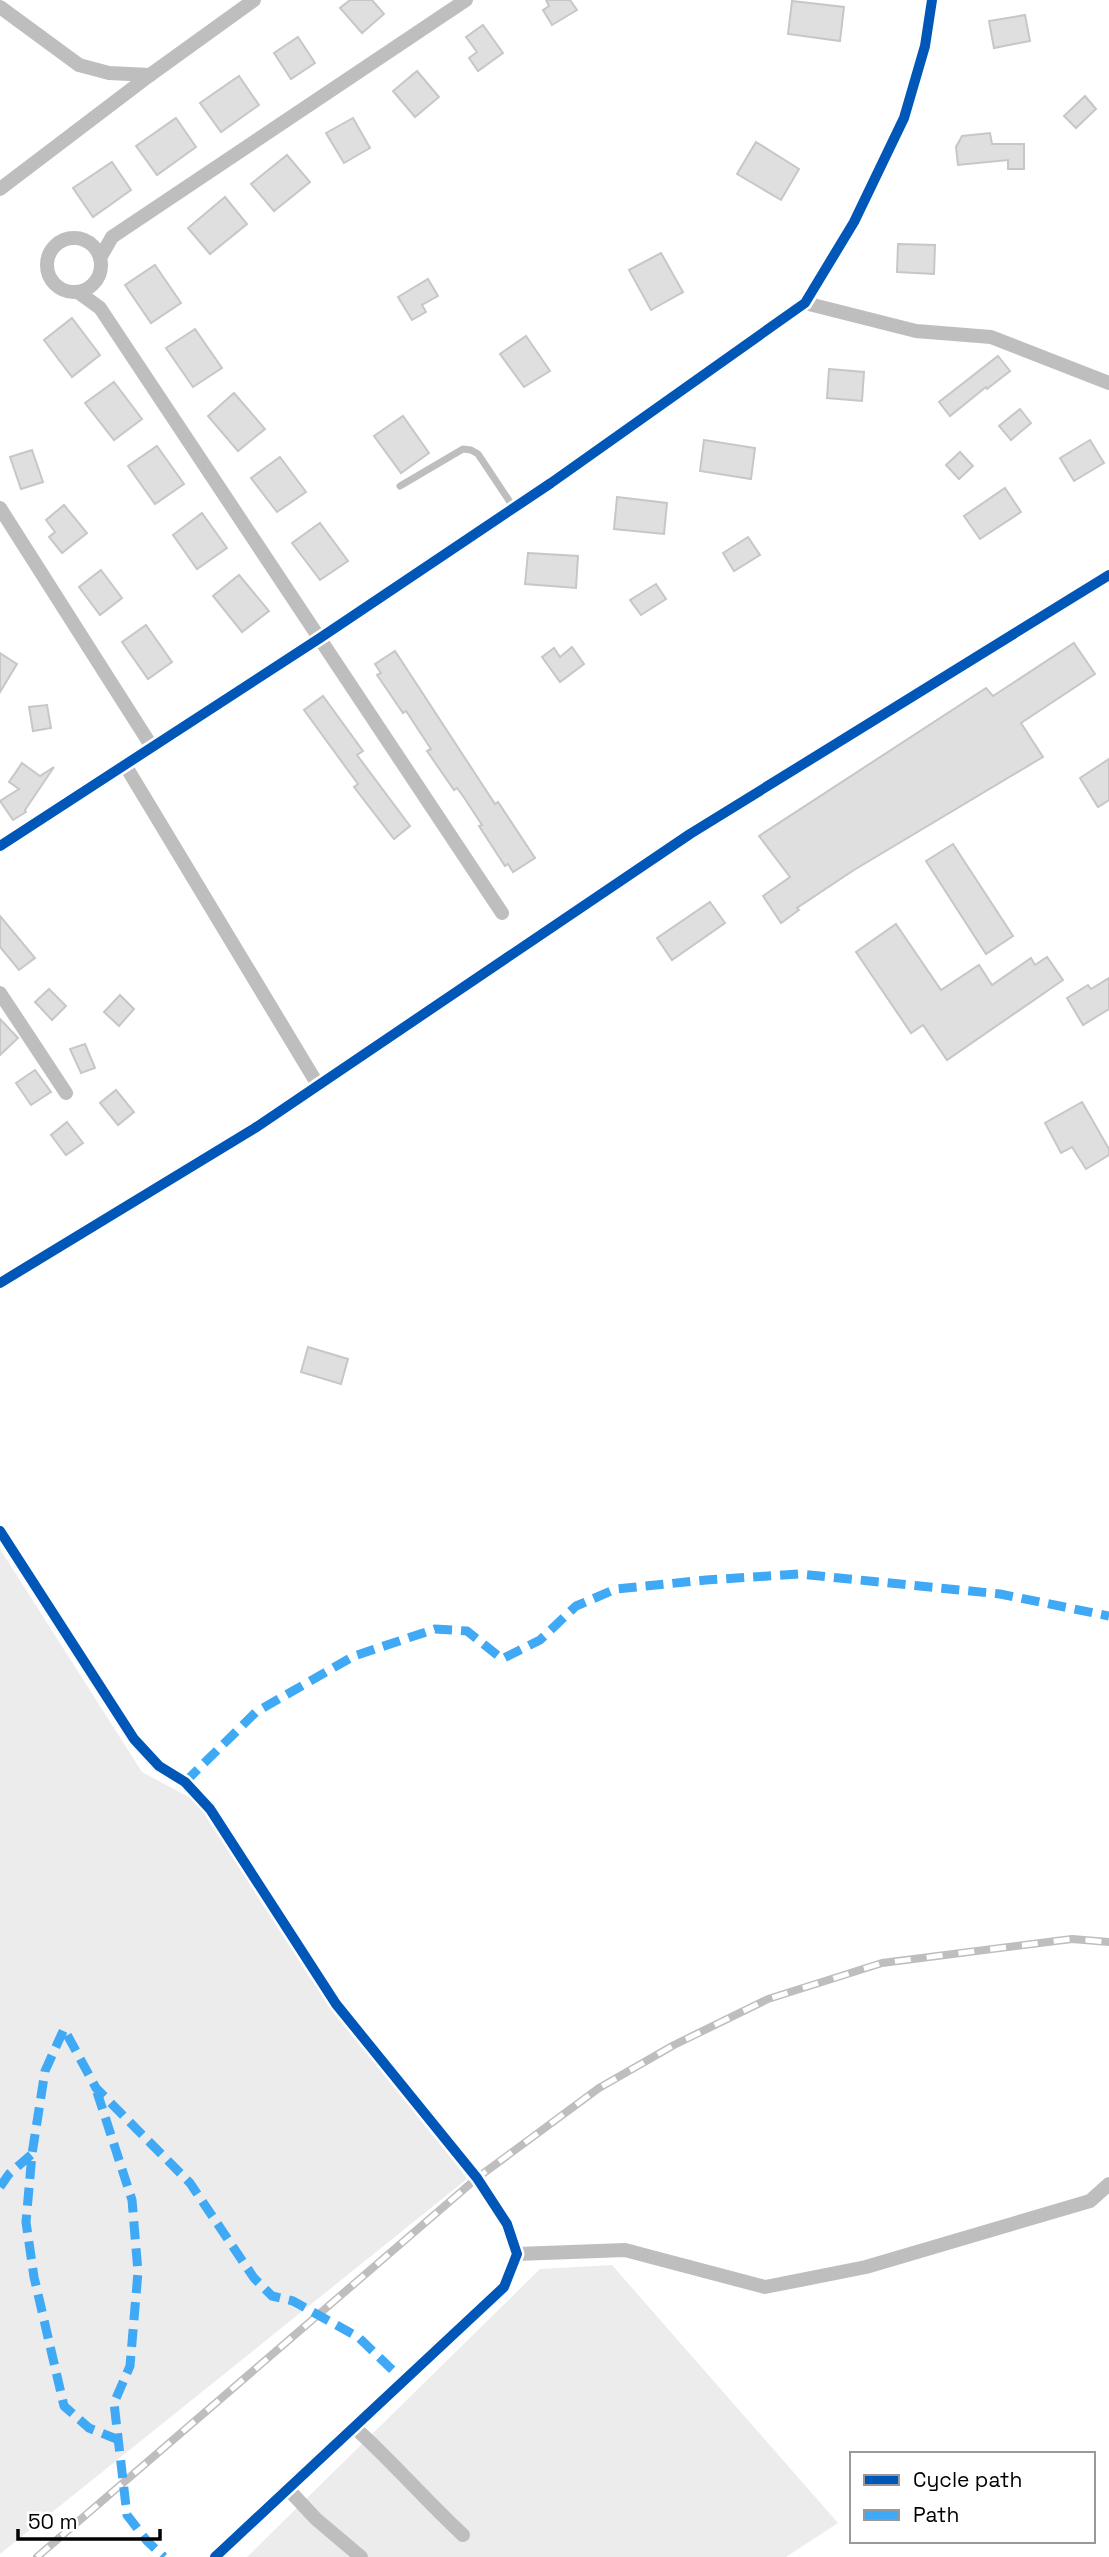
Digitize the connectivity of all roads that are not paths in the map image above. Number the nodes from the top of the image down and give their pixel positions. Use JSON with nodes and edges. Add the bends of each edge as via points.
{"nodes":[{"id":1,"x":254,"y":0,"type":"edge"},
{"id":2,"x":466,"y":0,"type":"edge"},
{"id":3,"x":932,"y":0,"type":"edge"},
{"id":4,"x":0,"y":6,"type":"edge"},
{"id":5,"x":150,"y":75,"type":"junction"},
{"id":6,"x":0,"y":189,"type":"edge"},
{"id":7,"x":112,"y":237,"type":"junction"},
{"id":8,"x":82,"y":239,"type":"junction"},
{"id":9,"x":100,"y":258,"type":"junction"},
{"id":10,"x":99,"y":276,"type":"junction"},
{"id":11,"x":78,"y":292,"type":"junction"},
{"id":12,"x":805,"y":303,"type":"junction"},
{"id":13,"x":100,"y":308,"type":"junction"},
{"id":14,"x":1109,"y":383,"type":"edge"},
{"id":15,"x":400,"y":486,"type":"dead end"},
{"id":16,"x":0,"y":508,"type":"edge"},
{"id":17,"x":514,"y":508,"type":"junction"},
{"id":18,"x":1109,"y":575,"type":"edge"},
{"id":19,"x":320,"y":638,"type":"junction"},
{"id":20,"x":152,"y":747,"type":"junction"},
{"id":21,"x":125,"y":765,"type":"junction"},
{"id":22,"x":0,"y":846,"type":"edge"},
{"id":23,"x":502,"y":913,"type":"dead end"},
{"id":24,"x":0,"y":993,"type":"edge"},
{"id":25,"x":318,"y":1085,"type":"junction"},
{"id":26,"x":66,"y":1093,"type":"dead end"},
{"id":27,"x":0,"y":1283,"type":"edge"},
{"id":28,"x":0,"y":1531,"type":"edge"},
{"id":29,"x":1109,"y":2184,"type":"edge"},
{"id":30,"x":517,"y":2254,"type":"junction"},
{"id":31,"x":354,"y":2427,"type":"junction"},
{"id":32,"x":288,"y":2488,"type":"junction"},
{"id":33,"x":463,"y":2535,"type":"dead end"},
{"id":34,"x":215,"y":2557,"type":"edge"},
{"id":35,"x":362,"y":2557,"type":"edge"}],
"edges":[{"from":1,"to":5,"type":"street"},
{"from":2,"to":7,"type":"street"},
{"from":3,"to":12,"type":"street","via":[[925,46],[904,118],[854,222]]},
{"from":4,"to":5,"type":"street","via":[[79,65],[109,73]]},
{"from":5,"to":6,"type":"street"},
{"from":7,"to":8,"type":"street"},
{"from":7,"to":9,"type":"street"},
{"from":8,"to":9,"type":"street","via":[[97,249]]},
{"from":8,"to":11,"type":"street","via":[[73,237],[57,244],[47,266],[51,281],[63,290]]},
{"from":9,"to":10,"type":"street"},
{"from":10,"to":11,"type":"street"},
{"from":10,"to":13,"type":"street"},
{"from":11,"to":13,"type":"street"},
{"from":12,"to":14,"type":"street","via":[[916,331],[991,337]]},
{"from":12,"to":17,"type":"street"},
{"from":13,"to":19,"type":"street"},
{"from":15,"to":17,"type":"lane","via":[[463,449],[471,450]]},
{"from":16,"to":20,"type":"street"},
{"from":17,"to":19,"type":"street"},
{"from":18,"to":25,"type":"street","via":[[690,834]]},
{"from":19,"to":20,"type":"street"},
{"from":19,"to":23,"type":"street"},
{"from":20,"to":21,"type":"street"},
{"from":21,"to":22,"type":"street"},
{"from":21,"to":25,"type":"street"},
{"from":24,"to":26,"type":"street"},
{"from":25,"to":27,"type":"street","via":[[256,1128]]},
{"from":28,"to":30,"type":"street","via":[[134,1739],[210,1809],[336,2004],[477,2178],[508,2224]]},
{"from":29,"to":30,"type":"street","via":[[1090,2201],[866,2267],[765,2287],[625,2250]]},
{"from":30,"to":31,"type":"street","via":[[504,2287]]},
{"from":31,"to":32,"type":"street"},
{"from":31,"to":33,"type":"street"},
{"from":32,"to":34,"type":"street"},
{"from":32,"to":35,"type":"street","via":[[316,2519]]}]}
